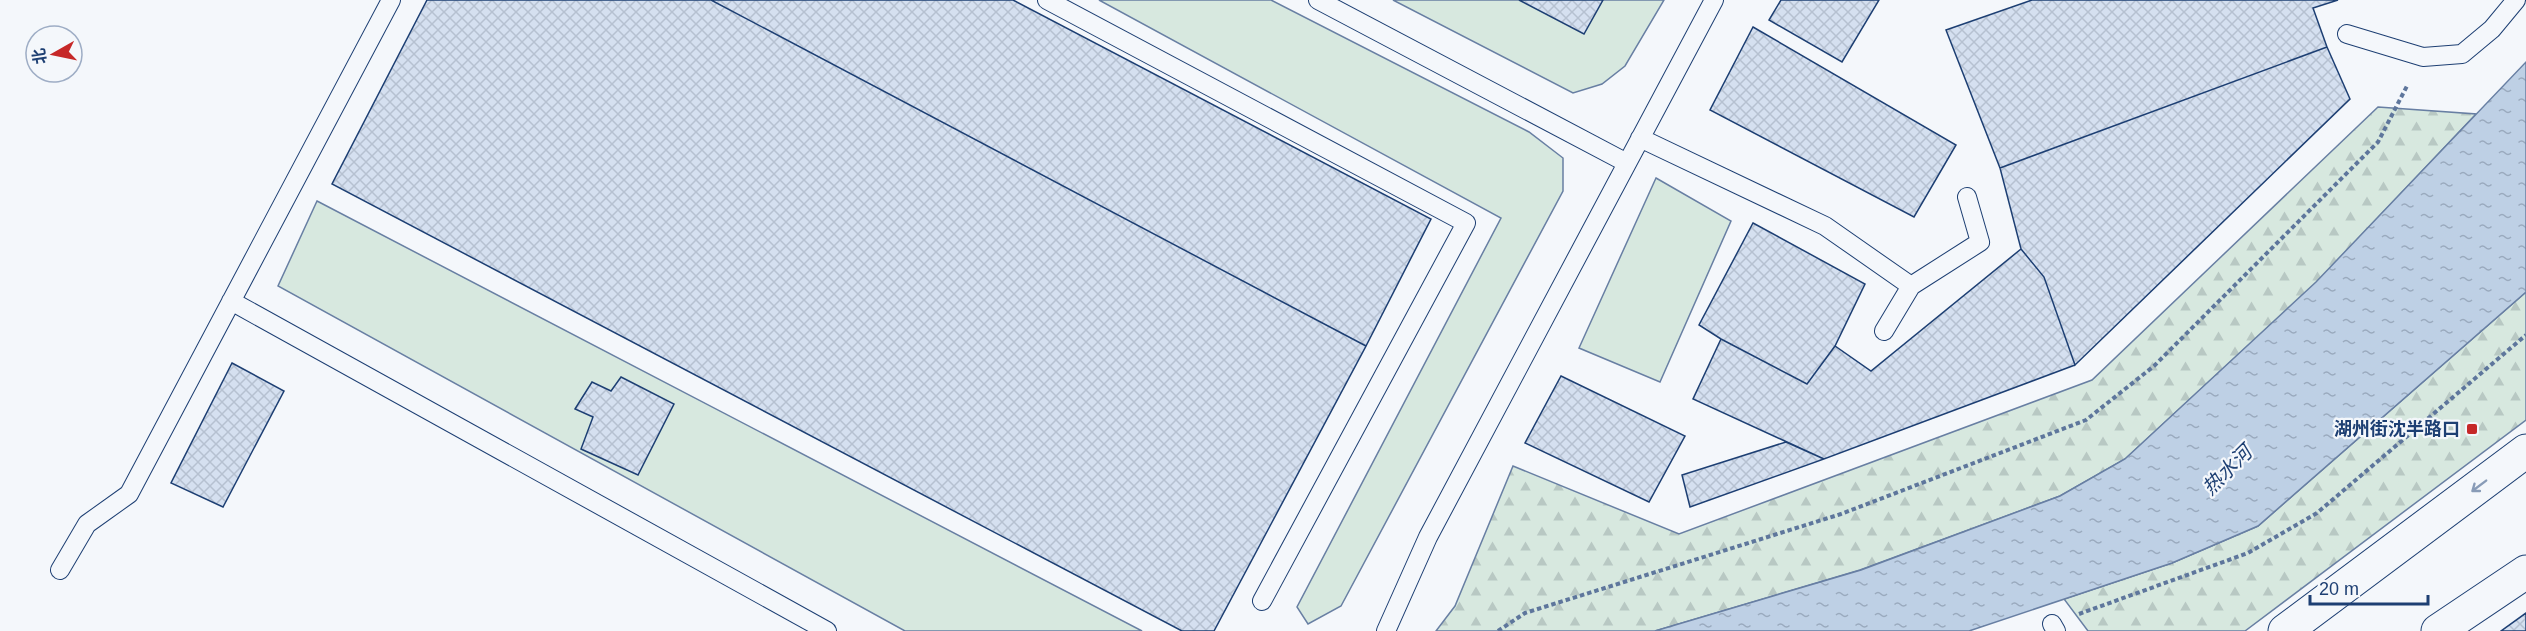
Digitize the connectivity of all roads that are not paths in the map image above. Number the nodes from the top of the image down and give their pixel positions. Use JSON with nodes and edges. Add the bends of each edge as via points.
{"nodes":[{"id":1,"x":391,"y":0,"type":"edge"},
{"id":2,"x":1047,"y":0,"type":"edge"},
{"id":3,"x":1318,"y":0,"type":"edge"},
{"id":4,"x":1714,"y":0,"type":"edge"},
{"id":5,"x":2516,"y":0,"type":"edge"},
{"id":6,"x":2347,"y":34,"type":"dead end"},
{"id":7,"x":1640,"y":138,"type":"junction"},
{"id":8,"x":1628,"y":163,"type":"junction"},
{"id":9,"x":1967,"y":197,"type":"dead end"},
{"id":10,"x":1911,"y":286,"type":"junction"},
{"id":11,"x":231,"y":301,"type":"junction"},
{"id":12,"x":1884,"y":331,"type":"dead end"},
{"id":13,"x":2526,"y":451,"type":"edge"},
{"id":14,"x":60,"y":570,"type":"dead end"},
{"id":15,"x":2526,"y":572,"type":"edge"},
{"id":16,"x":1262,"y":602,"type":"dead end"},
{"id":17,"x":827,"y":631,"type":"edge"},
{"id":18,"x":1386,"y":631,"type":"edge"},
{"id":19,"x":2285,"y":631,"type":"edge"},
{"id":20,"x":2439,"y":631,"type":"edge"}],
"edges":[{"from":1,"to":11,"type":"lane"},
{"from":2,"to":16,"type":"lane","via":[[1466,223]]},
{"from":3,"to":8,"type":"lane"},
{"from":4,"to":7,"type":"lane"},
{"from":5,"to":6,"type":"lane","via":[[2492,29],[2462,54],[2422,57]]},
{"from":7,"to":8,"type":"lane"},
{"from":7,"to":10,"type":"lane","via":[[1824,226]]},
{"from":8,"to":18,"type":"lane","via":[[1428,537]]},
{"from":9,"to":10,"type":"lane","via":[[1980,242]]},
{"from":10,"to":12,"type":"lane"},
{"from":11,"to":14,"type":"lane","via":[[129,494],[87,524]]},
{"from":11,"to":17,"type":"lane"},
{"from":13,"to":19,"type":"main road","one_way":true},
{"from":15,"to":20,"type":"main road"}]}
